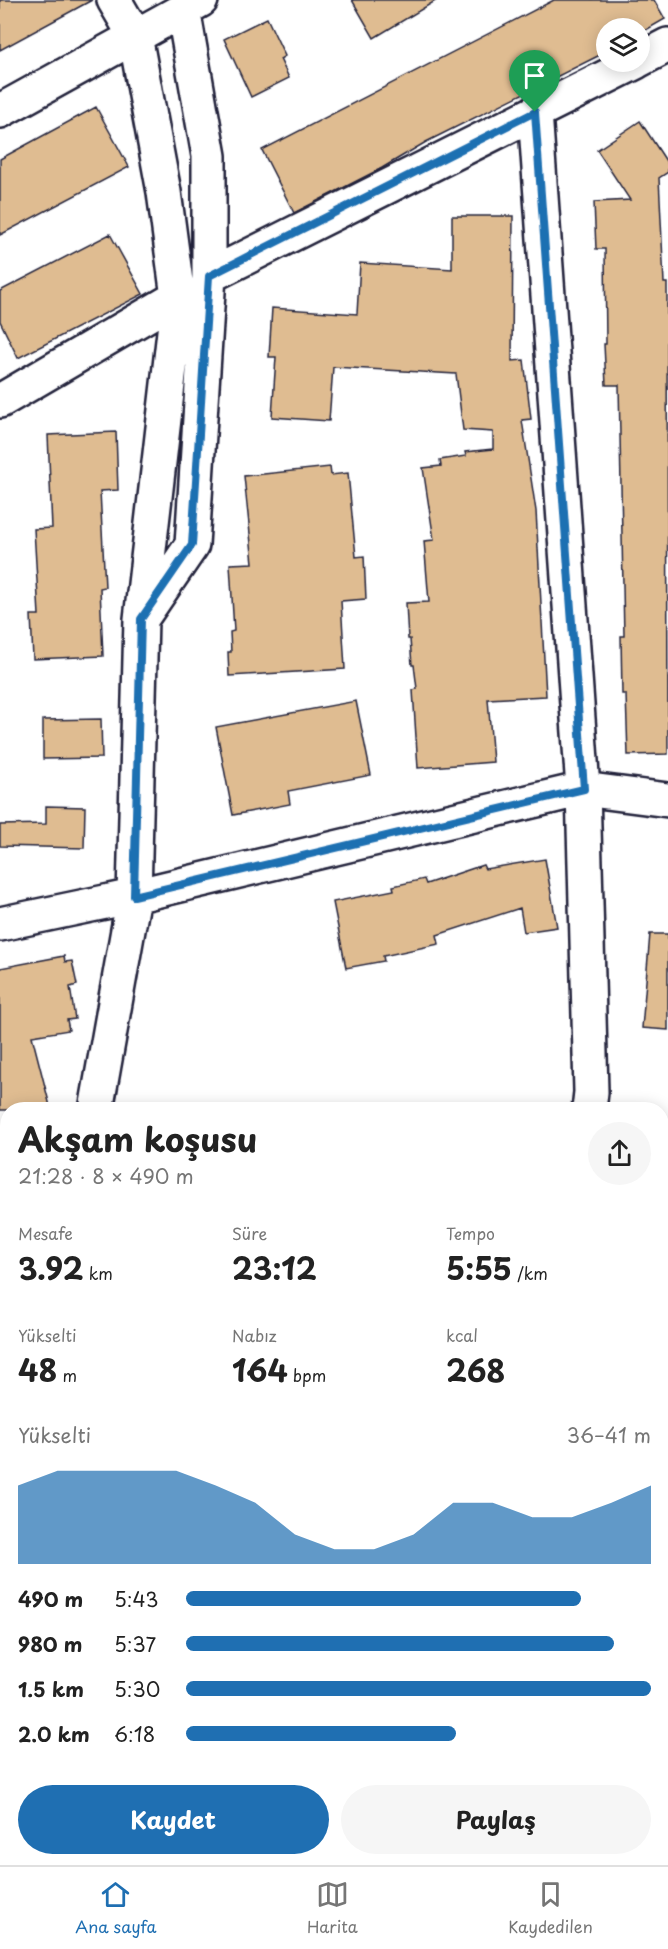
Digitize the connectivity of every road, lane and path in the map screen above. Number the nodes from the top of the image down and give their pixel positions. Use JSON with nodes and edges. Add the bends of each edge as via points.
{"nodes":[{"id":1,"x":114,"y":0,"type":"edge"},
{"id":2,"x":192,"y":5,"type":"edge"},
{"id":3,"x":135,"y":36,"type":"junction"},
{"id":4,"x":668,"y":45,"type":"edge"},
{"id":5,"x":650,"y":55,"type":"edge"},
{"id":6,"x":616,"y":72,"type":"edge"},
{"id":7,"x":0,"y":111,"type":"edge"},
{"id":8,"x":535,"y":112,"type":"junction"},
{"id":9,"x":209,"y":276,"type":"junction"},
{"id":10,"x":178,"y":297,"type":"junction"},
{"id":11,"x":0,"y":401,"type":"edge"},
{"id":12,"x":141,"y":619,"type":"junction"},
{"id":13,"x":584,"y":789,"type":"junction"},
{"id":14,"x":668,"y":800,"type":"edge"},
{"id":15,"x":134,"y":896,"type":"junction"},
{"id":16,"x":0,"y":924,"type":"edge"},
{"id":17,"x":97,"y":1102,"type":"edge"},
{"id":18,"x":590,"y":1102,"type":"edge"}],
"edges":[{"from":1,"to":3,"type":"street"},
{"from":2,"to":3,"type":"street"},
{"from":2,"to":9,"type":"street","via":[[209,156]]},
{"from":3,"to":7,"type":"street"},
{"from":3,"to":10,"type":"street","via":[[164,192]]},
{"from":4,"to":5,"type":"street"},
{"from":6,"to":8,"type":"street"},
{"from":8,"to":9,"type":"street"},
{"from":8,"to":13,"type":"street"},
{"from":9,"to":12,"type":"street","via":[[192,545]]},
{"from":10,"to":11,"type":"street"},
{"from":10,"to":12,"type":"street"},
{"from":12,"to":15,"type":"street"},
{"from":13,"to":14,"type":"street"},
{"from":13,"to":15,"type":"street"},
{"from":13,"to":18,"type":"street"},
{"from":15,"to":16,"type":"street"},
{"from":15,"to":17,"type":"street"}]}
